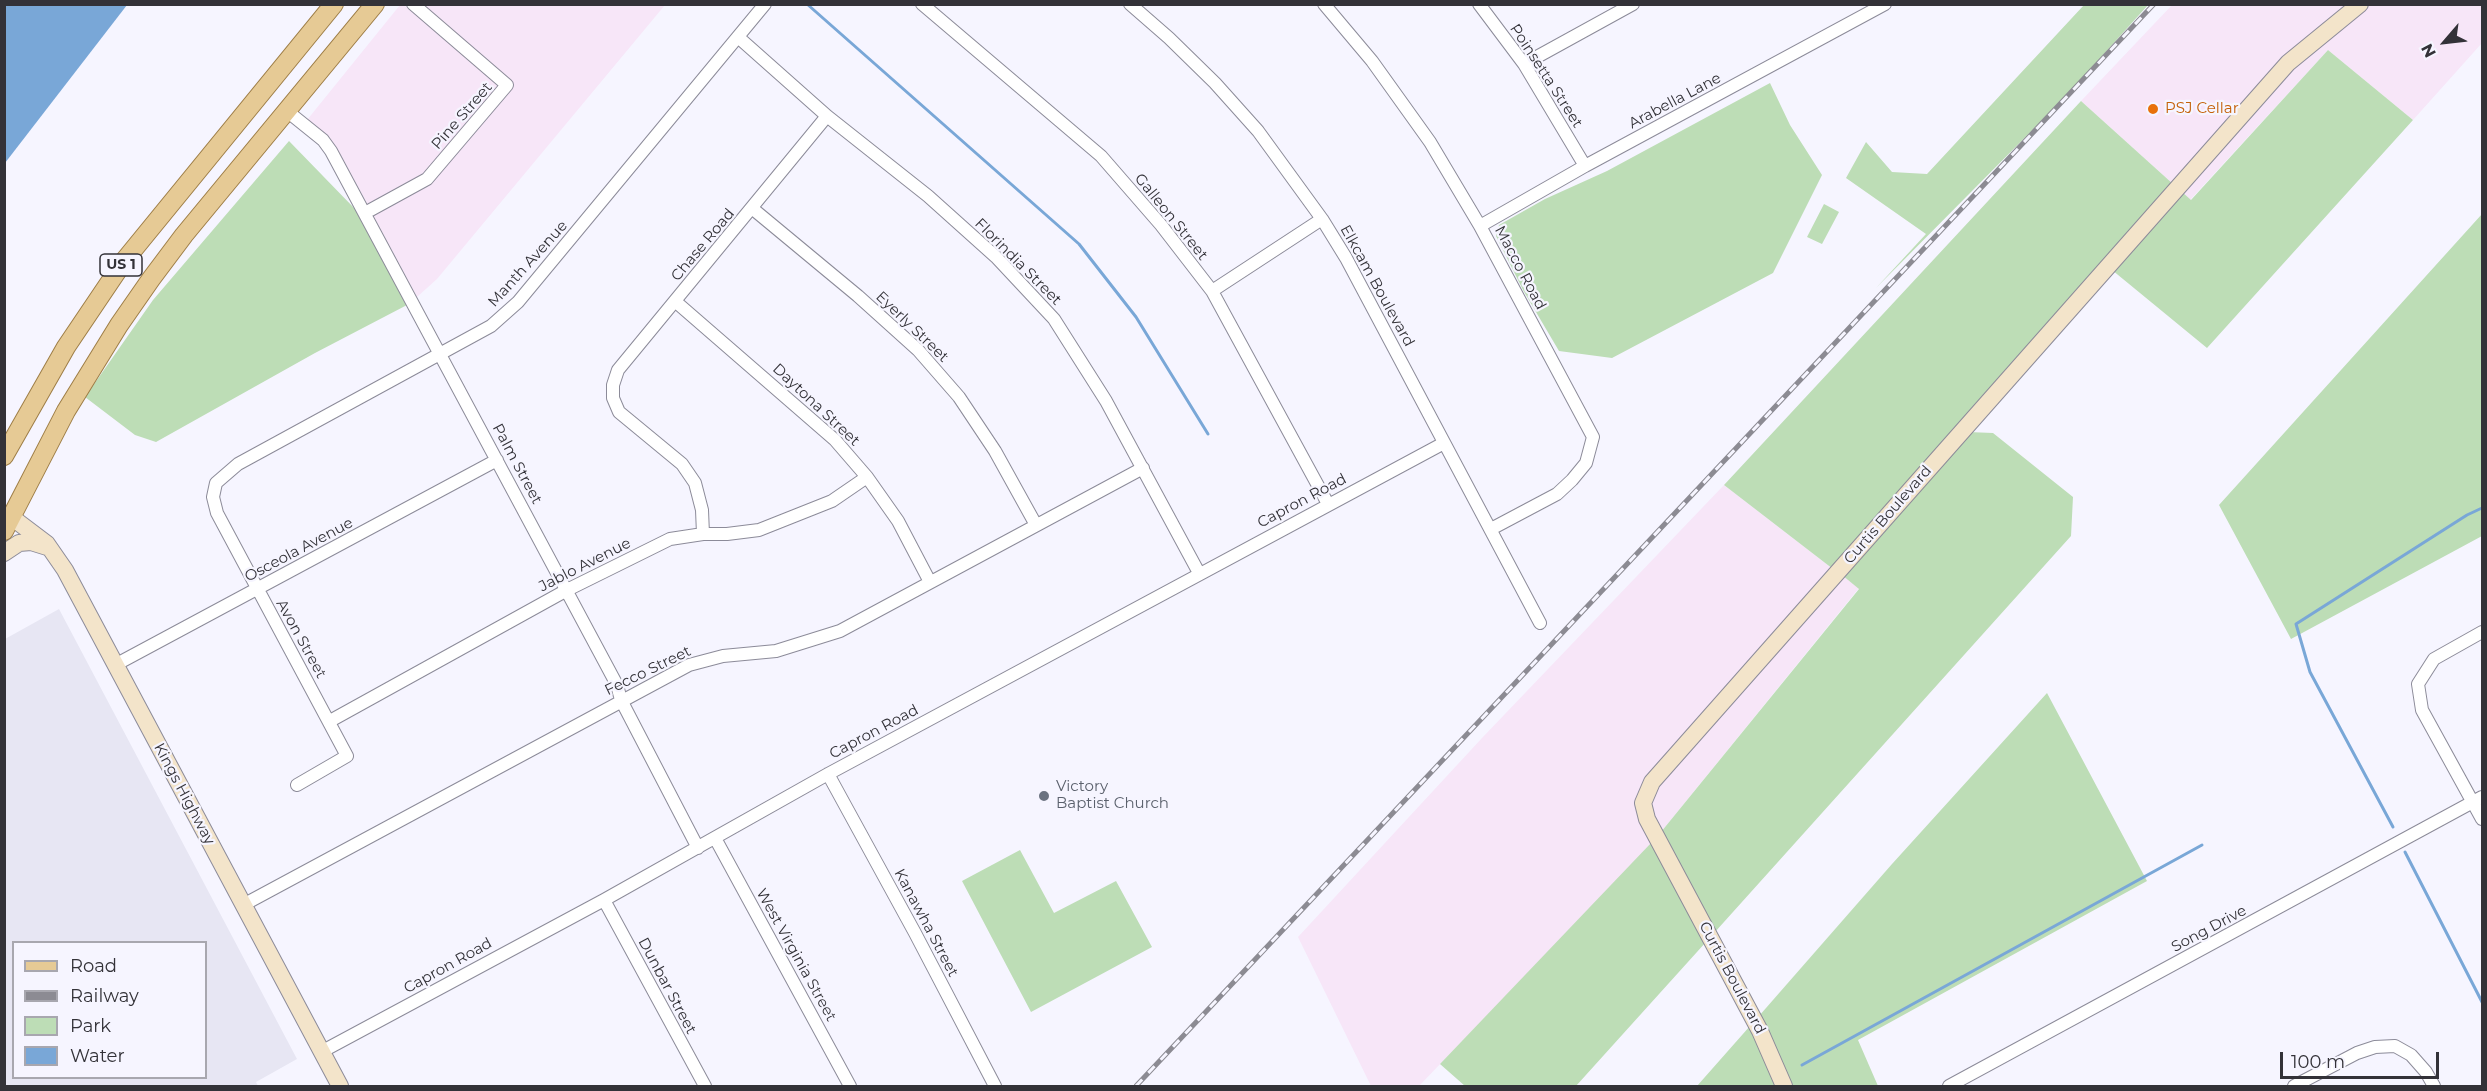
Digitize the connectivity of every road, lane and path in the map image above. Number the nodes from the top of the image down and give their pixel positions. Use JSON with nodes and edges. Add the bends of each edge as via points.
{"nodes":[{"id":1,"x":334,"y":4,"type":"edge"},
{"id":2,"x":375,"y":4,"type":"edge"},
{"id":3,"x":413,"y":4,"type":"edge"},
{"id":4,"x":765,"y":4,"type":"edge"},
{"id":5,"x":922,"y":4,"type":"edge"},
{"id":6,"x":1130,"y":4,"type":"edge"},
{"id":7,"x":1324,"y":4,"type":"edge"},
{"id":8,"x":1479,"y":4,"type":"edge"},
{"id":9,"x":1633,"y":4,"type":"edge"},
{"id":10,"x":2360,"y":4,"type":"edge"},
{"id":11,"x":1877,"y":6,"type":"edge"},
{"id":12,"x":738,"y":38,"type":"junction"},
{"id":13,"x":1524,"y":64,"type":"junction"},
{"id":14,"x":287,"y":111,"type":"junction"},
{"id":15,"x":827,"y":116,"type":"junction"},
{"id":16,"x":1585,"y":166,"type":"junction"},
{"id":17,"x":753,"y":209,"type":"junction"},
{"id":18,"x":365,"y":213,"type":"junction"},
{"id":19,"x":1322,"y":219,"type":"junction"},
{"id":20,"x":1480,"y":226,"type":"junction"},
{"id":21,"x":1212,"y":291,"type":"junction"},
{"id":22,"x":676,"y":302,"type":"junction"},
{"id":23,"x":441,"y":354,"type":"junction"},
{"id":24,"x":1444,"y":443,"type":"junction"},
{"id":25,"x":4,"y":456,"type":"edge"},
{"id":26,"x":497,"y":460,"type":"junction"},
{"id":27,"x":1143,"y":468,"type":"junction"},
{"id":28,"x":867,"y":477,"type":"junction"},
{"id":29,"x":216,"y":483,"type":"joint"},
{"id":30,"x":1328,"y":504,"type":"junction"},
{"id":31,"x":6,"y":517,"type":"edge"},
{"id":32,"x":1036,"y":525,"type":"junction"},
{"id":33,"x":1491,"y":530,"type":"junction"},
{"id":34,"x":704,"y":534,"type":"junction"},
{"id":35,"x":50,"y":548,"type":"junction"},
{"id":36,"x":4,"y":553,"type":"edge"},
{"id":37,"x":1200,"y":573,"type":"junction"},
{"id":38,"x":930,"y":582,"type":"junction"},
{"id":39,"x":257,"y":589,"type":"junction"},
{"id":40,"x":567,"y":590,"type":"junction"},
{"id":41,"x":1540,"y":623,"type":"dead end"},
{"id":42,"x":2482,"y":632,"type":"edge"},
{"id":43,"x":115,"y":665,"type":"junction"},
{"id":44,"x":621,"y":700,"type":"junction"},
{"id":45,"x":330,"y":722,"type":"junction"},
{"id":46,"x":828,"y":774,"type":"junction"},
{"id":47,"x":297,"y":785,"type":"dead end"},
{"id":48,"x":2478,"y":800,"type":"edge"},
{"id":49,"x":2482,"y":819,"type":"edge"},
{"id":50,"x":715,"y":838,"type":"junction"},
{"id":51,"x":698,"y":848,"type":"junction"},
{"id":52,"x":604,"y":900,"type":"junction"},
{"id":53,"x":243,"y":905,"type":"junction"},
{"id":54,"x":321,"y":1052,"type":"junction"},
{"id":55,"x":340,"y":1086,"type":"edge"},
{"id":56,"x":705,"y":1086,"type":"edge"},
{"id":57,"x":850,"y":1086,"type":"edge"},
{"id":58,"x":995,"y":1086,"type":"edge"},
{"id":59,"x":1784,"y":1086,"type":"edge"},
{"id":60,"x":1949,"y":1086,"type":"edge"},
{"id":61,"x":2294,"y":1086,"type":"edge"},
{"id":62,"x":2434,"y":1086,"type":"edge"}],
"edges":[{"from":1,"to":25,"type":"main road","number":"US 1","via":[[124,261],[66,347]]},
{"from":2,"to":14,"type":"main road","number":"US 1"},
{"from":3,"to":18,"type":"street","name":"Pine Street","via":[[507,85],[427,179]]},
{"from":4,"to":12,"type":"street","name":"Manth Avenue"},
{"from":5,"to":21,"type":"street","name":"Galleon Street","via":[[1101,156]]},
{"from":6,"to":19,"type":"street","name":"Elkcam Boulevard","via":[[1177,45],[1251,123]]},
{"from":7,"to":20,"type":"street","name":"Macco Road","via":[[1402,101]]},
{"from":8,"to":13,"type":"street","name":"Poinsetta Street"},
{"from":9,"to":13,"type":"street"},
{"from":10,"to":59,"type":"street","name":"Curtis Boulevard","via":[[2288,63],[1652,782],[1643,803],[1647,819],[1760,1030]]},
{"from":11,"to":16,"type":"street","name":"Arabella Lane"},
{"from":12,"to":15,"type":"street","name":"Florindia Street"},
{"from":12,"to":23,"type":"street","name":"Manth Avenue","via":[[518,302],[491,326]]},
{"from":13,"to":16,"type":"street","name":"Poinsetta Street"},
{"from":14,"to":18,"type":"street","name":"Palm Street","via":[[327,145]]},
{"from":14,"to":31,"type":"main road","number":"US 1","via":[[184,236],[119,325]]},
{"from":15,"to":17,"type":"street","name":"Chase Road"},
{"from":15,"to":27,"type":"street","name":"Florindia Street","via":[[928,196],[996,257],[1054,319]]},
{"from":16,"to":20,"type":"street","name":"Arabella Lane"},
{"from":17,"to":22,"type":"street","name":"Chase Road"},
{"from":17,"to":32,"type":"street","name":"Eyerly Street","via":[[918,350],[959,397],[995,450]]},
{"from":18,"to":23,"type":"street","name":"Palm Street"},
{"from":19,"to":21,"type":"street"},
{"from":19,"to":24,"type":"street","name":"Elkcam Boulevard"},
{"from":20,"to":33,"type":"street","name":"Macco Road","via":[[1593,437],[1586,463],[1557,494]]},
{"from":21,"to":30,"type":"street","name":"Galleon Street"},
{"from":22,"to":28,"type":"street","name":"Daytona Street","via":[[811,417]]},
{"from":22,"to":34,"type":"street","name":"Chase Road","via":[[618,369],[613,398],[619,412],[682,464],[695,483]]},
{"from":23,"to":26,"type":"street","name":"Palm Street"},
{"from":23,"to":29,"type":"street","name":"Manth Avenue","via":[[238,464]]},
{"from":24,"to":30,"type":"street","name":"Capron Road"},
{"from":24,"to":33,"type":"street","name":"Elkcam Boulevard"},
{"from":26,"to":39,"type":"street","name":"Osceola Avenue"},
{"from":26,"to":40,"type":"street","name":"Palm Street"},
{"from":27,"to":32,"type":"street","name":"Fecco Street"},
{"from":27,"to":37,"type":"street","name":"Florindia Street"},
{"from":28,"to":34,"type":"street","name":"Jablo Avenue","via":[[832,501],[759,530]]},
{"from":28,"to":38,"type":"street","name":"Daytona Street","via":[[898,521]]},
{"from":29,"to":39,"type":"street","name":"Avon Street","via":[[213,497],[217,513]]},
{"from":30,"to":37,"type":"street","name":"Capron Road"},
{"from":31,"to":35,"type":"street","name":"Kings Highway"},
{"from":32,"to":38,"type":"street","name":"Fecco Street"},
{"from":33,"to":41,"type":"street","name":"Elkcam Boulevard"},
{"from":34,"to":40,"type":"street","name":"Jablo Avenue","via":[[670,539]]},
{"from":35,"to":36,"type":"street","via":[[19,543]]},
{"from":35,"to":43,"type":"street","name":"Kings Highway"},
{"from":37,"to":46,"type":"street","name":"Capron Road"},
{"from":38,"to":44,"type":"street","name":"Fecco Street","via":[[840,631],[776,651],[723,656],[689,665]]},
{"from":39,"to":43,"type":"street","name":"Osceola Avenue"},
{"from":39,"to":45,"type":"street","name":"Avon Street"},
{"from":40,"to":44,"type":"street","name":"Palm Street","via":[[617,685]]},
{"from":40,"to":45,"type":"street","name":"Jablo Avenue"},
{"from":42,"to":48,"type":"street","via":[[2434,659],[2418,684],[2422,710]]},
{"from":43,"to":53,"type":"street","name":"Kings Highway"},
{"from":44,"to":51,"type":"street","name":"Palm Street"},
{"from":44,"to":53,"type":"street","name":"Fecco Street"},
{"from":45,"to":47,"type":"street","name":"Avon Street","via":[[347,756]]},
{"from":46,"to":50,"type":"street","name":"Capron Road"},
{"from":46,"to":58,"type":"street","name":"Kanawha Street"},
{"from":48,"to":49,"type":"street"},
{"from":48,"to":60,"type":"street","name":"Song Drive"},
{"from":50,"to":51,"type":"street","name":"Capron Road"},
{"from":50,"to":57,"type":"street","name":"West Virginia Street"},
{"from":51,"to":52,"type":"street","name":"Capron Road"},
{"from":52,"to":54,"type":"street","name":"Capron Road"},
{"from":52,"to":56,"type":"street","name":"Dunbar Street"},
{"from":53,"to":54,"type":"street","name":"Kings Highway"},
{"from":54,"to":55,"type":"street","name":"Kings Highway"},
{"from":61,"to":62,"type":"street","via":[[2357,1053],[2395,1046],[2411,1054]]}]}
